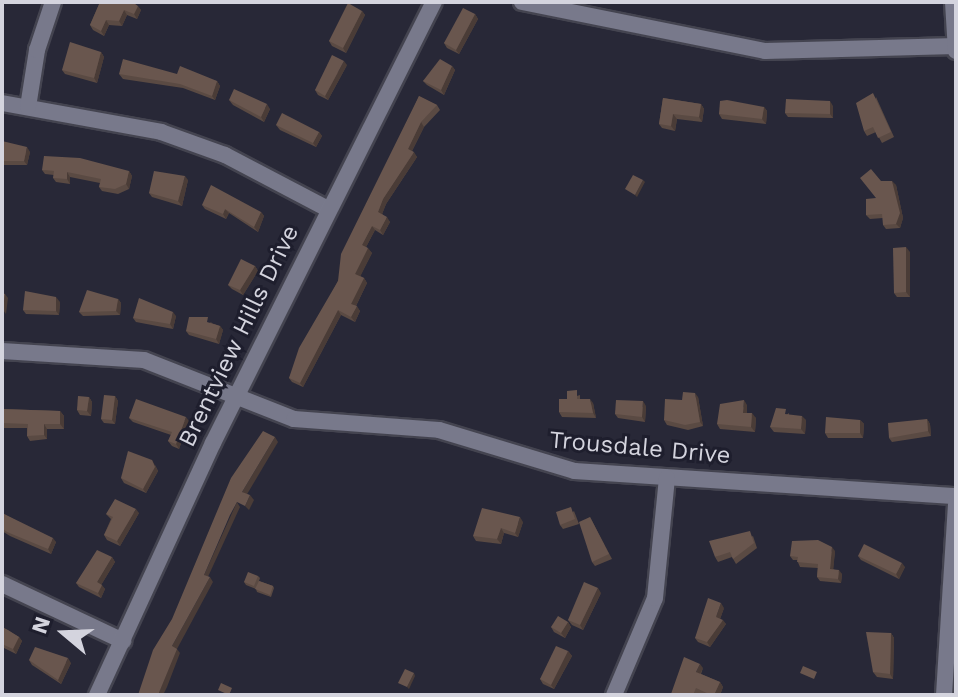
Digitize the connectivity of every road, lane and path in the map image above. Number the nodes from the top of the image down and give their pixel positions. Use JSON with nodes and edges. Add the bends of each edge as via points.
{"nodes":[{"id":1,"x":53,"y":2,"type":"edge"},
{"id":2,"x":434,"y":2,"type":"edge"},
{"id":3,"x":522,"y":2,"type":"edge"},
{"id":4,"x":953,"y":2,"type":"edge"},
{"id":5,"x":956,"y":49,"type":"edge"},
{"id":6,"x":2,"y":103,"type":"edge"},
{"id":7,"x":28,"y":107,"type":"junction"},
{"id":8,"x":328,"y":209,"type":"junction"},
{"id":9,"x":2,"y":351,"type":"edge"},
{"id":10,"x":236,"y":395,"type":"junction"},
{"id":11,"x":667,"y":478,"type":"junction"},
{"id":12,"x":956,"y":496,"type":"edge"},
{"id":13,"x":956,"y":504,"type":"edge"},
{"id":14,"x":2,"y":584,"type":"edge"},
{"id":15,"x":123,"y":641,"type":"junction"},
{"id":16,"x":97,"y":695,"type":"edge"},
{"id":17,"x":614,"y":695,"type":"edge"},
{"id":18,"x":944,"y":695,"type":"edge"}],
"edges":[{"from":1,"to":7,"type":"street","via":[[37,50]]},
{"from":2,"to":8,"type":"street","name":"Brentview Hills Drive"},
{"from":3,"to":5,"type":"street","via":[[765,51]]},
{"from":4,"to":5,"type":"street"},
{"from":6,"to":7,"type":"street"},
{"from":7,"to":8,"type":"street","via":[[116,121],[191,142]]},
{"from":8,"to":10,"type":"street","name":"Brentview Hills Drive"},
{"from":9,"to":10,"type":"street","name":"Trousdale Drive","via":[[144,360]]},
{"from":10,"to":11,"type":"street","name":"Trousdale Drive","via":[[313,423],[431,428],[542,464]]},
{"from":10,"to":15,"type":"street","name":"Brentview Hills Drive"},
{"from":11,"to":12,"type":"street","name":"Trousdale Drive"},
{"from":11,"to":17,"type":"street","via":[[655,598]]},
{"from":13,"to":18,"type":"street"},
{"from":14,"to":15,"type":"street"},
{"from":15,"to":16,"type":"street","name":"Brentview Hills Drive"}]}
